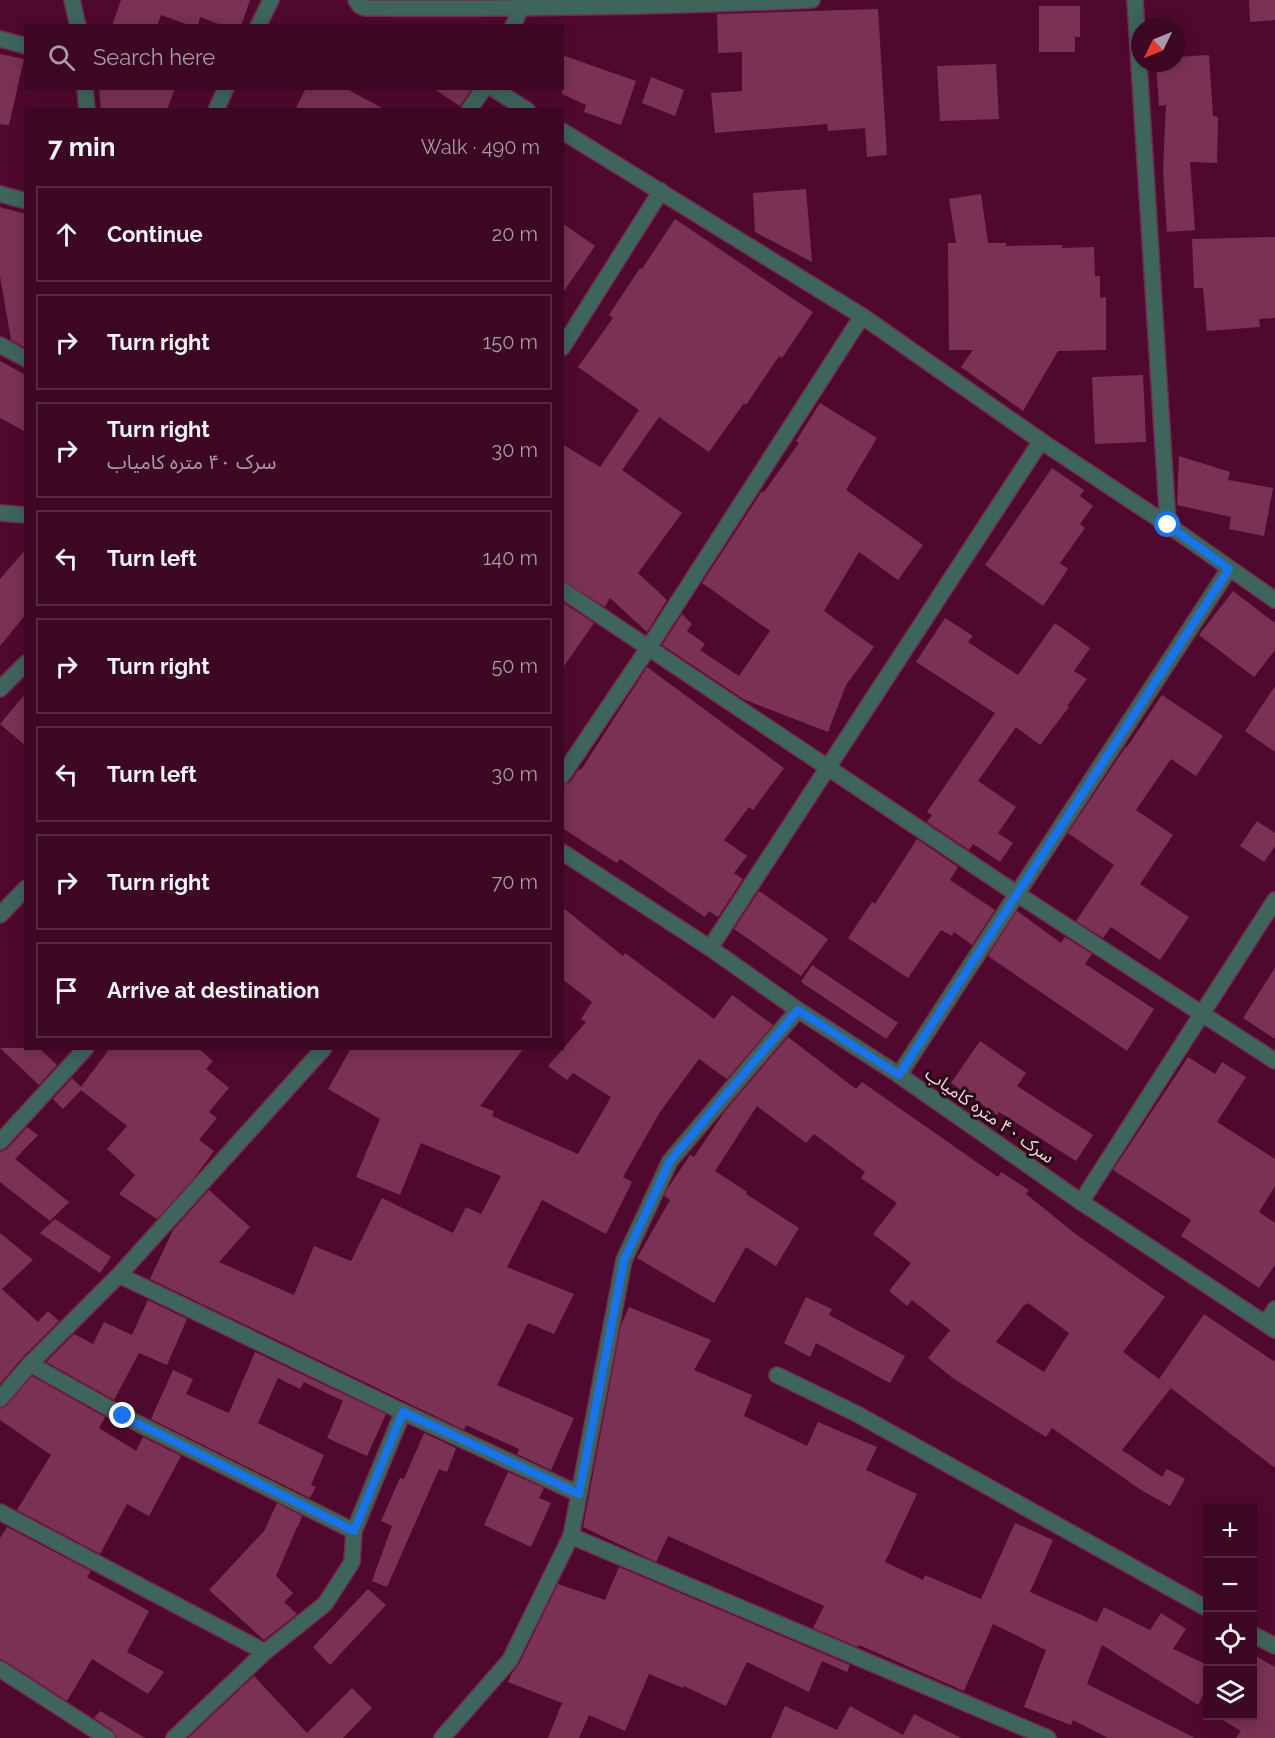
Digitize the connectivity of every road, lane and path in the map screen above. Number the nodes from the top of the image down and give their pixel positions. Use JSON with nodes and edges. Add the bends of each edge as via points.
{"nodes":[{"id":1,"x":72,"y":0,"type":"edge"},
{"id":2,"x":271,"y":0,"type":"edge"},
{"id":3,"x":356,"y":0,"type":"edge"},
{"id":4,"x":812,"y":0,"type":"edge"},
{"id":5,"x":1135,"y":0,"type":"edge"},
{"id":6,"x":682,"y":3,"type":"edge"},
{"id":7,"x":520,"y":4,"type":"edge"},
{"id":8,"x":78,"y":24,"type":"edge"},
{"id":9,"x":259,"y":24,"type":"edge"},
{"id":10,"x":514,"y":24,"type":"edge"},
{"id":11,"x":0,"y":39,"type":"edge"},
{"id":12,"x":24,"y":45,"type":"edge"},
{"id":13,"x":85,"y":90,"type":"edge"},
{"id":14,"x":225,"y":90,"type":"edge"},
{"id":15,"x":483,"y":90,"type":"edge"},
{"id":16,"x":495,"y":90,"type":"edge"},
{"id":17,"x":87,"y":108,"type":"edge"},
{"id":18,"x":217,"y":108,"type":"edge"},
{"id":19,"x":470,"y":108,"type":"edge"},
{"id":20,"x":524,"y":108,"type":"edge"},
{"id":21,"x":564,"y":132,"type":"edge"},
{"id":22,"x":661,"y":191,"type":"junction"},
{"id":23,"x":0,"y":194,"type":"edge"},
{"id":24,"x":24,"y":200,"type":"edge"},
{"id":25,"x":862,"y":316,"type":"junction"},
{"id":26,"x":0,"y":345,"type":"edge"},
{"id":27,"x":564,"y":345,"type":"edge"},
{"id":28,"x":24,"y":357,"type":"edge"},
{"id":29,"x":1041,"y":441,"type":"junction"},
{"id":30,"x":0,"y":513,"type":"edge"},
{"id":31,"x":24,"y":515,"type":"edge"},
{"id":32,"x":1168,"y":525,"type":"junction"},
{"id":33,"x":1229,"y":569,"type":"junction"},
{"id":34,"x":564,"y":591,"type":"edge"},
{"id":35,"x":1275,"y":600,"type":"edge"},
{"id":36,"x":649,"y":647,"type":"junction"},
{"id":37,"x":24,"y":665,"type":"edge"},
{"id":38,"x":0,"y":689,"type":"edge"},
{"id":39,"x":829,"y":768,"type":"junction"},
{"id":40,"x":564,"y":773,"type":"edge"},
{"id":41,"x":564,"y":853,"type":"edge"},
{"id":42,"x":24,"y":890,"type":"edge"},
{"id":43,"x":1017,"y":894,"type":"junction"},
{"id":44,"x":1275,"y":900,"type":"edge"},
{"id":45,"x":0,"y":915,"type":"edge"},
{"id":46,"x":710,"y":948,"type":"junction"},
{"id":47,"x":798,"y":1010,"type":"junction"},
{"id":48,"x":1203,"y":1014,"type":"junction"},
{"id":49,"x":84,"y":1050,"type":"edge"},
{"id":50,"x":322,"y":1050,"type":"edge"},
{"id":51,"x":1275,"y":1061,"type":"edge"},
{"id":52,"x":899,"y":1075,"type":"junction"},
{"id":53,"x":0,"y":1142,"type":"edge"},
{"id":54,"x":1082,"y":1202,"type":"junction"},
{"id":55,"x":119,"y":1275,"type":"junction"},
{"id":56,"x":1275,"y":1309,"type":"edge"},
{"id":57,"x":1271,"y":1326,"type":"edge"},
{"id":58,"x":30,"y":1364,"type":"junction"},
{"id":59,"x":777,"y":1375,"type":"dead end"},
{"id":60,"x":0,"y":1399,"type":"edge"},
{"id":61,"x":403,"y":1412,"type":"junction"},
{"id":62,"x":579,"y":1494,"type":"junction"},
{"id":63,"x":0,"y":1512,"type":"edge"},
{"id":64,"x":354,"y":1531,"type":"junction"},
{"id":65,"x":571,"y":1536,"type":"junction"},
{"id":66,"x":1203,"y":1606,"type":"edge"},
{"id":67,"x":1257,"y":1637,"type":"edge"},
{"id":68,"x":1275,"y":1646,"type":"edge"},
{"id":69,"x":265,"y":1652,"type":"junction"},
{"id":70,"x":0,"y":1669,"type":"edge"},
{"id":71,"x":106,"y":1738,"type":"edge"},
{"id":72,"x":174,"y":1738,"type":"edge"},
{"id":73,"x":442,"y":1738,"type":"edge"},
{"id":74,"x":1048,"y":1738,"type":"edge"}],
"edges":[{"from":1,"to":8,"type":"street"},
{"from":2,"to":9,"type":"street"},
{"from":3,"to":7,"type":"street","via":[[365,8]]},
{"from":4,"to":6,"type":"street"},
{"from":5,"to":32,"type":"street"},
{"from":6,"to":7,"type":"street"},
{"from":7,"to":10,"type":"street"},
{"from":11,"to":12,"type":"street"},
{"from":13,"to":17,"type":"street"},
{"from":14,"to":18,"type":"street"},
{"from":15,"to":19,"type":"street"},
{"from":16,"to":20,"type":"street"},
{"from":21,"to":22,"type":"street"},
{"from":22,"to":25,"type":"street"},
{"from":22,"to":27,"type":"street"},
{"from":23,"to":24,"type":"street"},
{"from":25,"to":29,"type":"street"},
{"from":25,"to":36,"type":"street"},
{"from":26,"to":28,"type":"street"},
{"from":29,"to":32,"type":"street"},
{"from":29,"to":39,"type":"street"},
{"from":30,"to":31,"type":"street"},
{"from":32,"to":33,"type":"street"},
{"from":33,"to":35,"type":"street"},
{"from":33,"to":43,"type":"street"},
{"from":34,"to":36,"type":"street"},
{"from":36,"to":39,"type":"street"},
{"from":36,"to":40,"type":"street"},
{"from":37,"to":38,"type":"street"},
{"from":39,"to":43,"type":"street"},
{"from":39,"to":46,"type":"street"},
{"from":41,"to":46,"type":"street","name":"سرک ۴۰ متره کامیاب"},
{"from":42,"to":45,"type":"street"},
{"from":43,"to":48,"type":"street"},
{"from":43,"to":52,"type":"street"},
{"from":44,"to":48,"type":"street"},
{"from":46,"to":47,"type":"street","name":"سرک ۴۰ متره کامیاب"},
{"from":47,"to":52,"type":"street","name":"سرک ۴۰ متره کامیاب"},
{"from":47,"to":62,"type":"street","via":[[670,1161],[624,1260]]},
{"from":48,"to":51,"type":"street"},
{"from":48,"to":54,"type":"street"},
{"from":49,"to":53,"type":"street"},
{"from":50,"to":55,"type":"street"},
{"from":52,"to":54,"type":"street","name":"سرک ۴۰ متره کامیاب"},
{"from":54,"to":57,"type":"street","name":"سرک ۴۰ متره کامیاب"},
{"from":55,"to":58,"type":"street"},
{"from":55,"to":61,"type":"street"},
{"from":56,"to":57,"type":"street"},
{"from":58,"to":60,"type":"street"},
{"from":58,"to":64,"type":"street","via":[[123,1416]]},
{"from":59,"to":66,"type":"street","via":[[857,1414]]},
{"from":61,"to":62,"type":"street"},
{"from":61,"to":64,"type":"street"},
{"from":62,"to":65,"type":"street"},
{"from":63,"to":69,"type":"street"},
{"from":64,"to":69,"type":"street","via":[[352,1562],[326,1605]]},
{"from":65,"to":73,"type":"street","via":[[510,1660]]},
{"from":65,"to":74,"type":"street"},
{"from":67,"to":68,"type":"street"},
{"from":69,"to":72,"type":"street"},
{"from":70,"to":71,"type":"street"}]}
